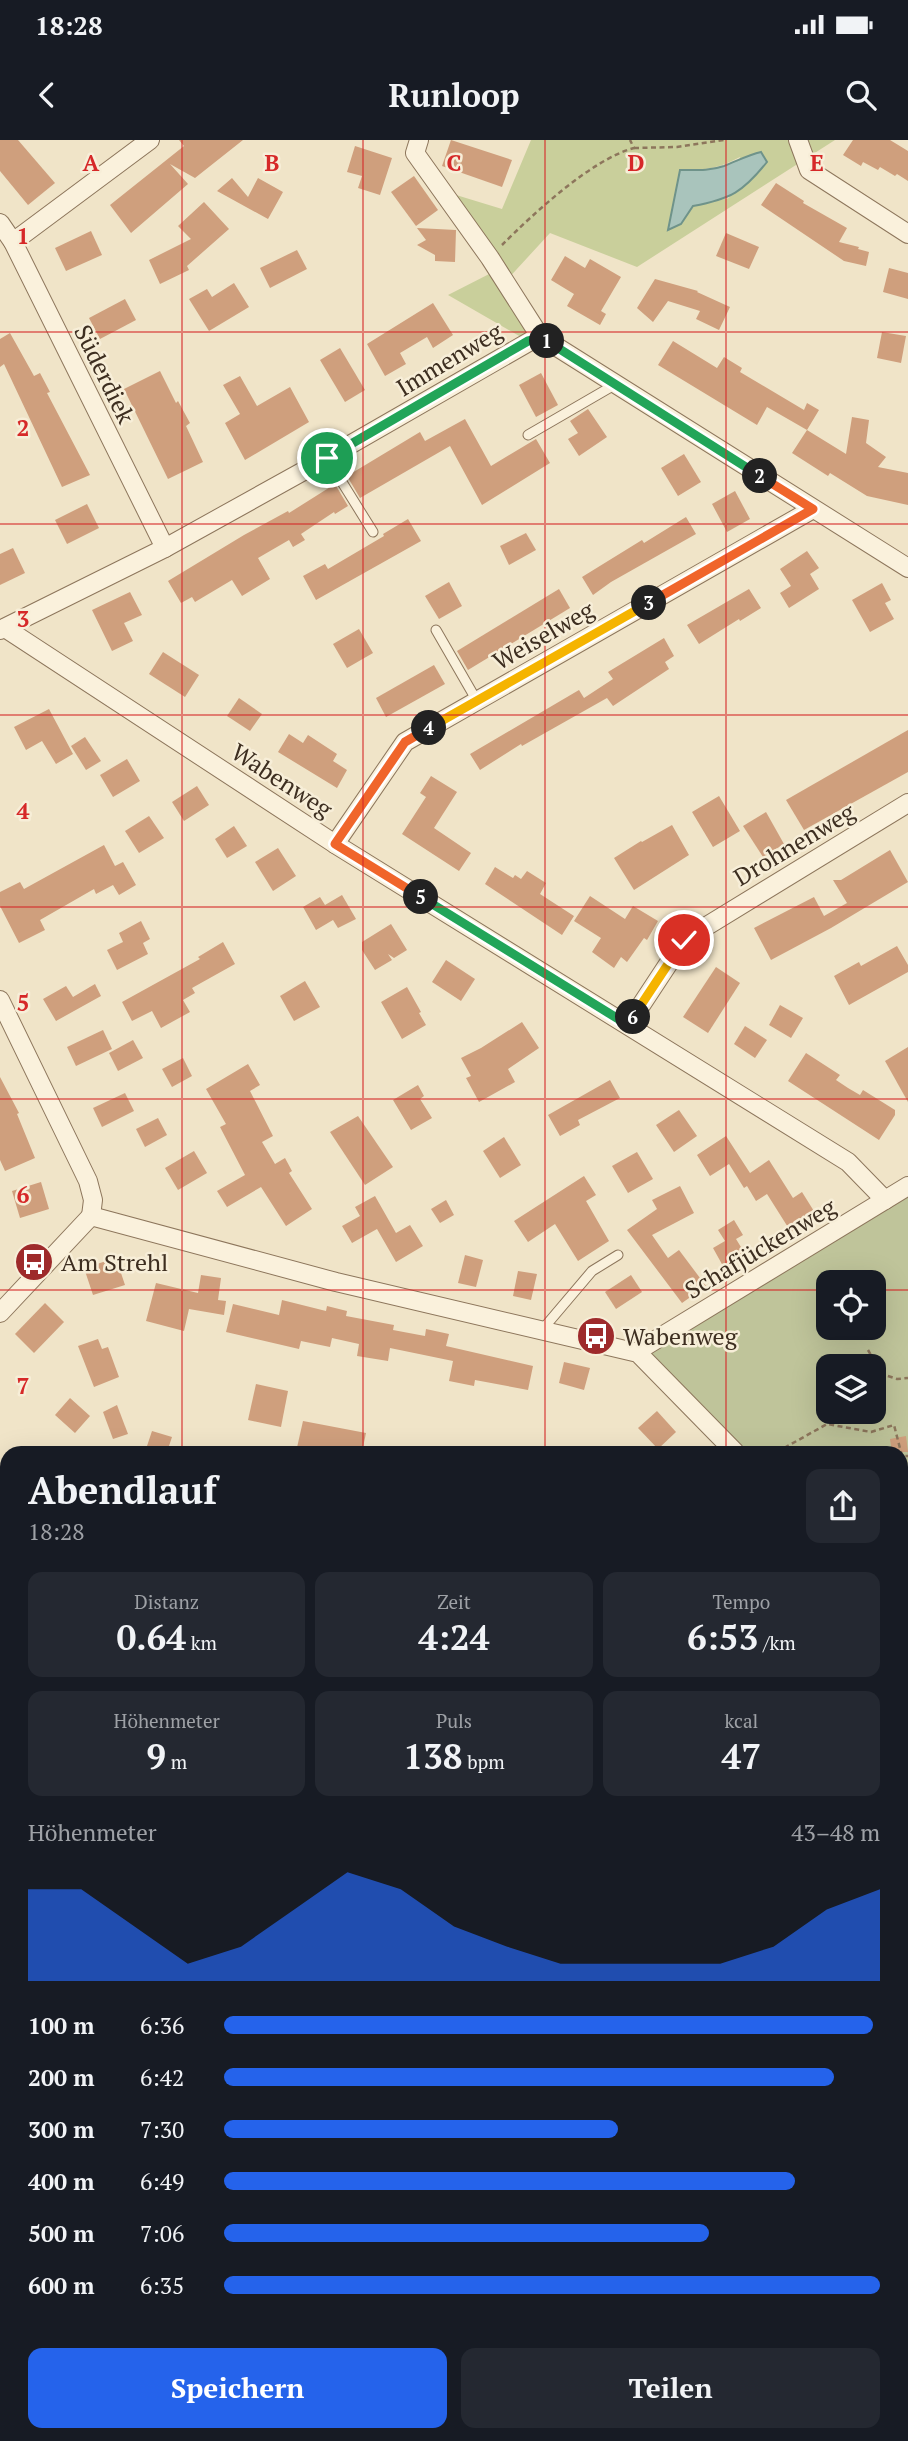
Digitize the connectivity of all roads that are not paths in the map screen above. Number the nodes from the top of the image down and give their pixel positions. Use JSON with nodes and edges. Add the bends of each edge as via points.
{"nodes":[{"id":1,"x":150,"y":140,"type":"edge"},
{"id":2,"x":419,"y":140,"type":"edge"},
{"id":3,"x":798,"y":140,"type":"edge"},
{"id":4,"x":0,"y":223,"type":"edge"},
{"id":5,"x":908,"y":234,"type":"edge"},
{"id":6,"x":13,"y":242,"type":"junction"},
{"id":7,"x":541,"y":338,"type":"junction"},
{"id":8,"x":616,"y":384,"type":"junction"},
{"id":9,"x":528,"y":435,"type":"dead end"},
{"id":10,"x":327,"y":458,"type":"junction"},
{"id":11,"x":813,"y":509,"type":"junction"},
{"id":12,"x":373,"y":532,"type":"dead end"},
{"id":13,"x":166,"y":548,"type":"junction"},
{"id":14,"x":908,"y":568,"type":"edge"},
{"id":15,"x":2,"y":629,"type":"edge"},
{"id":16,"x":436,"y":630,"type":"dead end"},
{"id":17,"x":477,"y":701,"type":"junction"},
{"id":18,"x":908,"y":803,"type":"edge"},
{"id":19,"x":335,"y":844,"type":"junction"},
{"id":20,"x":0,"y":1000,"type":"edge"},
{"id":21,"x":628,"y":1025,"type":"junction"},
{"id":22,"x":908,"y":1186,"type":"edge"},
{"id":23,"x":885,"y":1200,"type":"junction"},
{"id":24,"x":91,"y":1216,"type":"junction"},
{"id":25,"x":618,"y":1255,"type":"dead end"},
{"id":26,"x":0,"y":1313,"type":"edge"},
{"id":27,"x":542,"y":1330,"type":"junction"},
{"id":28,"x":638,"y":1353,"type":"junction"},
{"id":29,"x":729,"y":1446,"type":"edge"}],
"edges":[{"from":1,"to":6,"type":"street"},
{"from":2,"to":7,"type":"street","via":[[415,153]]},
{"from":3,"to":5,"type":"street","via":[[809,170]]},
{"from":4,"to":6,"type":"street","name":"Süderdiek"},
{"from":6,"to":13,"type":"street","name":"Süderdiek"},
{"from":7,"to":8,"type":"street","name":"Immenweg"},
{"from":7,"to":10,"type":"street","name":"Immenweg","via":[[528,341]]},
{"from":8,"to":9,"type":"lane"},
{"from":8,"to":11,"type":"street","name":"Immenweg"},
{"from":10,"to":12,"type":"lane"},
{"from":10,"to":13,"type":"street","name":"Immenweg"},
{"from":11,"to":14,"type":"street","name":"Immenweg"},
{"from":11,"to":17,"type":"street","name":"Weiselweg"},
{"from":13,"to":15,"type":"street","name":"Immenweg"},
{"from":15,"to":19,"type":"street","name":"Wabenweg"},
{"from":16,"to":17,"type":"lane"},
{"from":17,"to":19,"type":"street","name":"Weiselweg","via":[[405,742]]},
{"from":18,"to":21,"type":"street","name":"Drohnenweg","via":[[684,940]]},
{"from":19,"to":21,"type":"street","name":"Wabenweg"},
{"from":20,"to":24,"type":"street","via":[[88,1181]]},
{"from":21,"to":23,"type":"street","name":"Wabenweg","via":[[848,1162]]},
{"from":22,"to":23,"type":"street","name":"Schafjückenweg"},
{"from":23,"to":28,"type":"street","name":"Schafjückenweg"},
{"from":24,"to":26,"type":"street"},
{"from":24,"to":27,"type":"street","via":[[336,1282]]},
{"from":25,"to":27,"type":"lane","via":[[592,1271]]},
{"from":27,"to":28,"type":"street"},
{"from":28,"to":29,"type":"street"}]}
